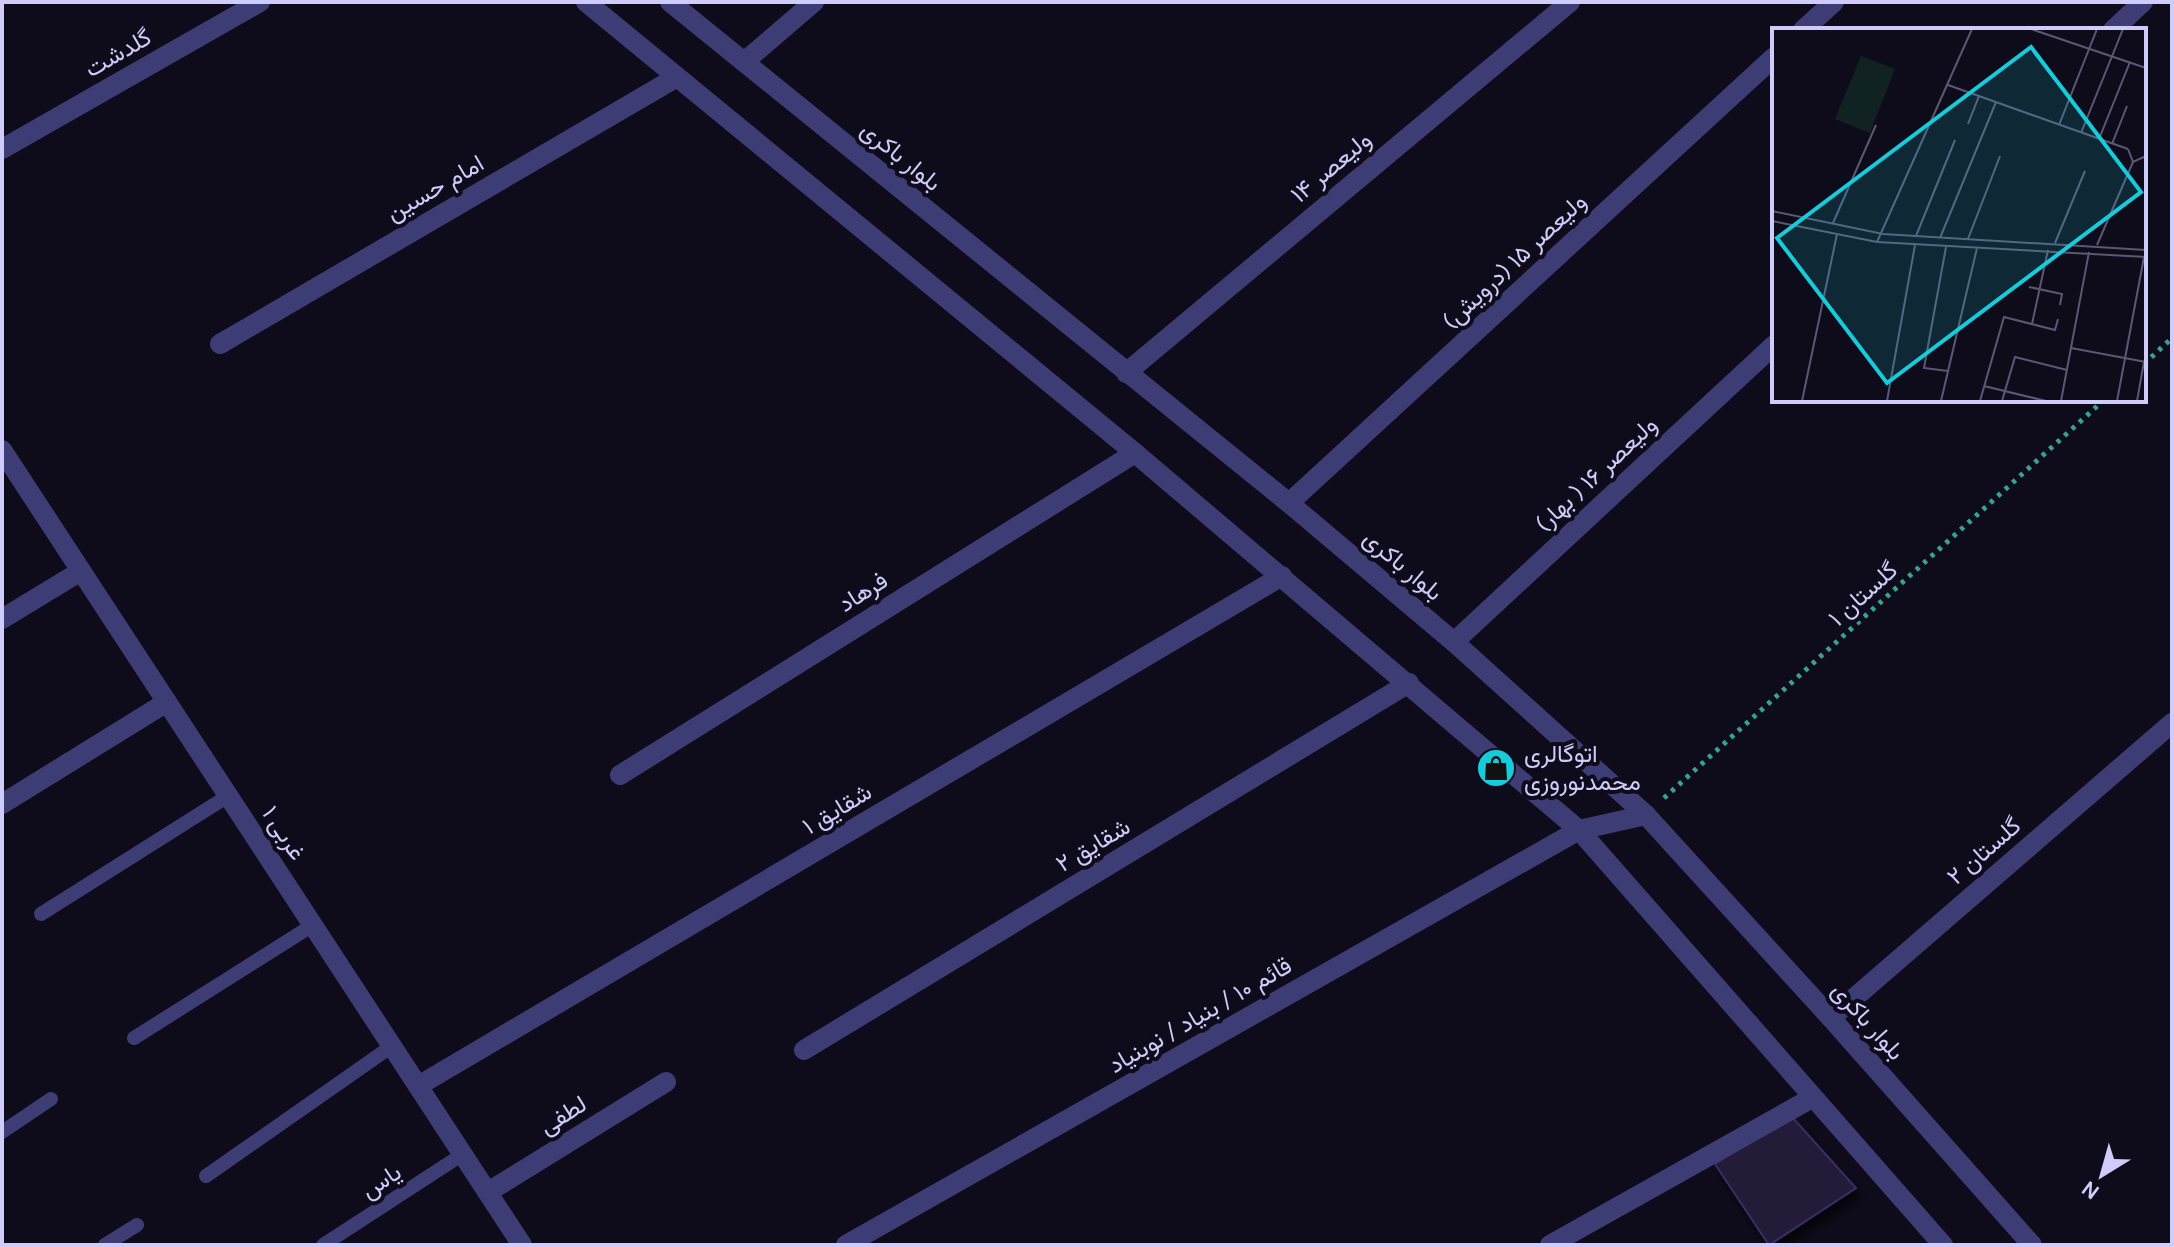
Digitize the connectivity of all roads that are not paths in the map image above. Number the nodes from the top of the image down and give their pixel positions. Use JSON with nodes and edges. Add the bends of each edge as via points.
{"nodes":[{"id":1,"x":260,"y":2,"type":"edge"},
{"id":2,"x":586,"y":2,"type":"edge"},
{"id":3,"x":670,"y":2,"type":"edge"},
{"id":4,"x":814,"y":2,"type":"edge"},
{"id":5,"x":1570,"y":2,"type":"edge"},
{"id":6,"x":1834,"y":2,"type":"edge"},
{"id":7,"x":2143,"y":2,"type":"edge"},
{"id":8,"x":1805,"y":28,"type":"edge"},
{"id":9,"x":2115,"y":28,"type":"edge"},
{"id":10,"x":1772,"y":59,"type":"edge"},
{"id":11,"x":744,"y":62,"type":"junction"},
{"id":12,"x":677,"y":77,"type":"junction"},
{"id":13,"x":2,"y":149,"type":"edge"},
{"id":14,"x":220,"y":344,"type":"dead end"},
{"id":15,"x":1772,"y":347,"type":"edge"},
{"id":16,"x":1126,"y":373,"type":"junction"},
{"id":17,"x":1135,"y":453,"type":"junction"},
{"id":18,"x":4,"y":458,"type":"edge"},
{"id":19,"x":1289,"y":503,"type":"junction"},
{"id":20,"x":81,"y":571,"type":"junction"},
{"id":21,"x":1282,"y":576,"type":"junction"},
{"id":22,"x":2,"y":619,"type":"edge"},
{"id":23,"x":1454,"y":642,"type":"junction"},
{"id":24,"x":1409,"y":683,"type":"junction"},
{"id":25,"x":167,"y":702,"type":"junction"},
{"id":26,"x":2172,"y":723,"type":"edge"},
{"id":27,"x":620,"y":775,"type":"dead end"},
{"id":28,"x":228,"y":796,"type":"junction"},
{"id":29,"x":2,"y":804,"type":"edge"},
{"id":30,"x":1646,"y":815,"type":"junction"},
{"id":31,"x":1579,"y":830,"type":"junction"},
{"id":32,"x":41,"y":914,"type":"dead end"},
{"id":33,"x":313,"y":925,"type":"junction"},
{"id":34,"x":1831,"y":1018,"type":"junction"},
{"id":35,"x":134,"y":1038,"type":"dead end"},
{"id":36,"x":392,"y":1046,"type":"junction"},
{"id":37,"x":804,"y":1050,"type":"dead end"},
{"id":38,"x":666,"y":1082,"type":"dead end"},
{"id":39,"x":418,"y":1086,"type":"junction"},
{"id":40,"x":1812,"y":1098,"type":"junction"},
{"id":41,"x":51,"y":1099,"type":"dead end"},
{"id":42,"x":2,"y":1132,"type":"edge"},
{"id":43,"x":463,"y":1154,"type":"junction"},
{"id":44,"x":206,"y":1176,"type":"dead end"},
{"id":45,"x":488,"y":1192,"type":"junction"},
{"id":46,"x":137,"y":1225,"type":"dead end"},
{"id":47,"x":517,"y":1243,"type":"edge"},
{"id":48,"x":105,"y":1245,"type":"edge"},
{"id":49,"x":323,"y":1245,"type":"edge"},
{"id":50,"x":846,"y":1245,"type":"edge"},
{"id":51,"x":1550,"y":1245,"type":"edge"},
{"id":52,"x":1943,"y":1245,"type":"edge"},
{"id":53,"x":2032,"y":1245,"type":"edge"}],
"edges":[{"from":1,"to":13,"type":"street","name":"گلدشت"},
{"from":2,"to":12,"type":"street"},
{"from":3,"to":11,"type":"street","name":"بلوار باکری"},
{"from":4,"to":11,"type":"street"},
{"from":5,"to":16,"type":"street","name":"ولیعصر ۱۴"},
{"from":6,"to":8,"type":"street"},
{"from":7,"to":9,"type":"street"},
{"from":10,"to":19,"type":"street","name":"ولیعصر ۱۵ (درویش)"},
{"from":11,"to":16,"type":"street","name":"بلوار باکری"},
{"from":12,"to":14,"type":"street","name":"امام حسین"},
{"from":12,"to":17,"type":"street"},
{"from":15,"to":23,"type":"street","name":"ولیعصر ۱۶ ( بهار)"},
{"from":16,"to":19,"type":"street","name":"بلوار باکری"},
{"from":17,"to":21,"type":"street"},
{"from":17,"to":27,"type":"street","name":"فرهاد"},
{"from":18,"to":20,"type":"street","name":"۱ غربی"},
{"from":19,"to":23,"type":"street","name":"بلوار باکری"},
{"from":20,"to":22,"type":"street"},
{"from":20,"to":25,"type":"street","name":"۱ غربی"},
{"from":21,"to":24,"type":"street"},
{"from":21,"to":39,"type":"street","name":"شقایق ۱"},
{"from":23,"to":30,"type":"street","name":"بلوار باکری"},
{"from":24,"to":31,"type":"street"},
{"from":24,"to":37,"type":"street","name":"شقایق ۲"},
{"from":25,"to":28,"type":"street","name":"۱ غربی"},
{"from":25,"to":29,"type":"street"},
{"from":26,"to":34,"type":"street","name":"گلستان ۲"},
{"from":28,"to":32,"type":"lane"},
{"from":28,"to":33,"type":"street","name":"۱ غربی"},
{"from":30,"to":31,"type":"street","name":"قائم ۱۰ / بنیاد / نوبنیاد"},
{"from":30,"to":34,"type":"street","name":"بلوار باکری"},
{"from":31,"to":40,"type":"street"},
{"from":31,"to":50,"type":"street","name":"قائم ۱۰ / بنیاد / نوبنیاد"},
{"from":33,"to":35,"type":"lane"},
{"from":33,"to":36,"type":"street","name":"۱ غربی"},
{"from":34,"to":53,"type":"street","name":"بلوار باکری"},
{"from":36,"to":39,"type":"street","name":"۱ غربی"},
{"from":36,"to":44,"type":"lane"},
{"from":38,"to":45,"type":"street","name":"لطفی"},
{"from":39,"to":43,"type":"street","name":"۱ غربی"},
{"from":40,"to":51,"type":"street"},
{"from":40,"to":52,"type":"street"},
{"from":41,"to":42,"type":"lane"},
{"from":43,"to":45,"type":"street","name":"۱ غربی"},
{"from":43,"to":49,"type":"lane","name":"یاس"},
{"from":45,"to":47,"type":"street","name":"۱ غربی"},
{"from":46,"to":48,"type":"lane"}]}
